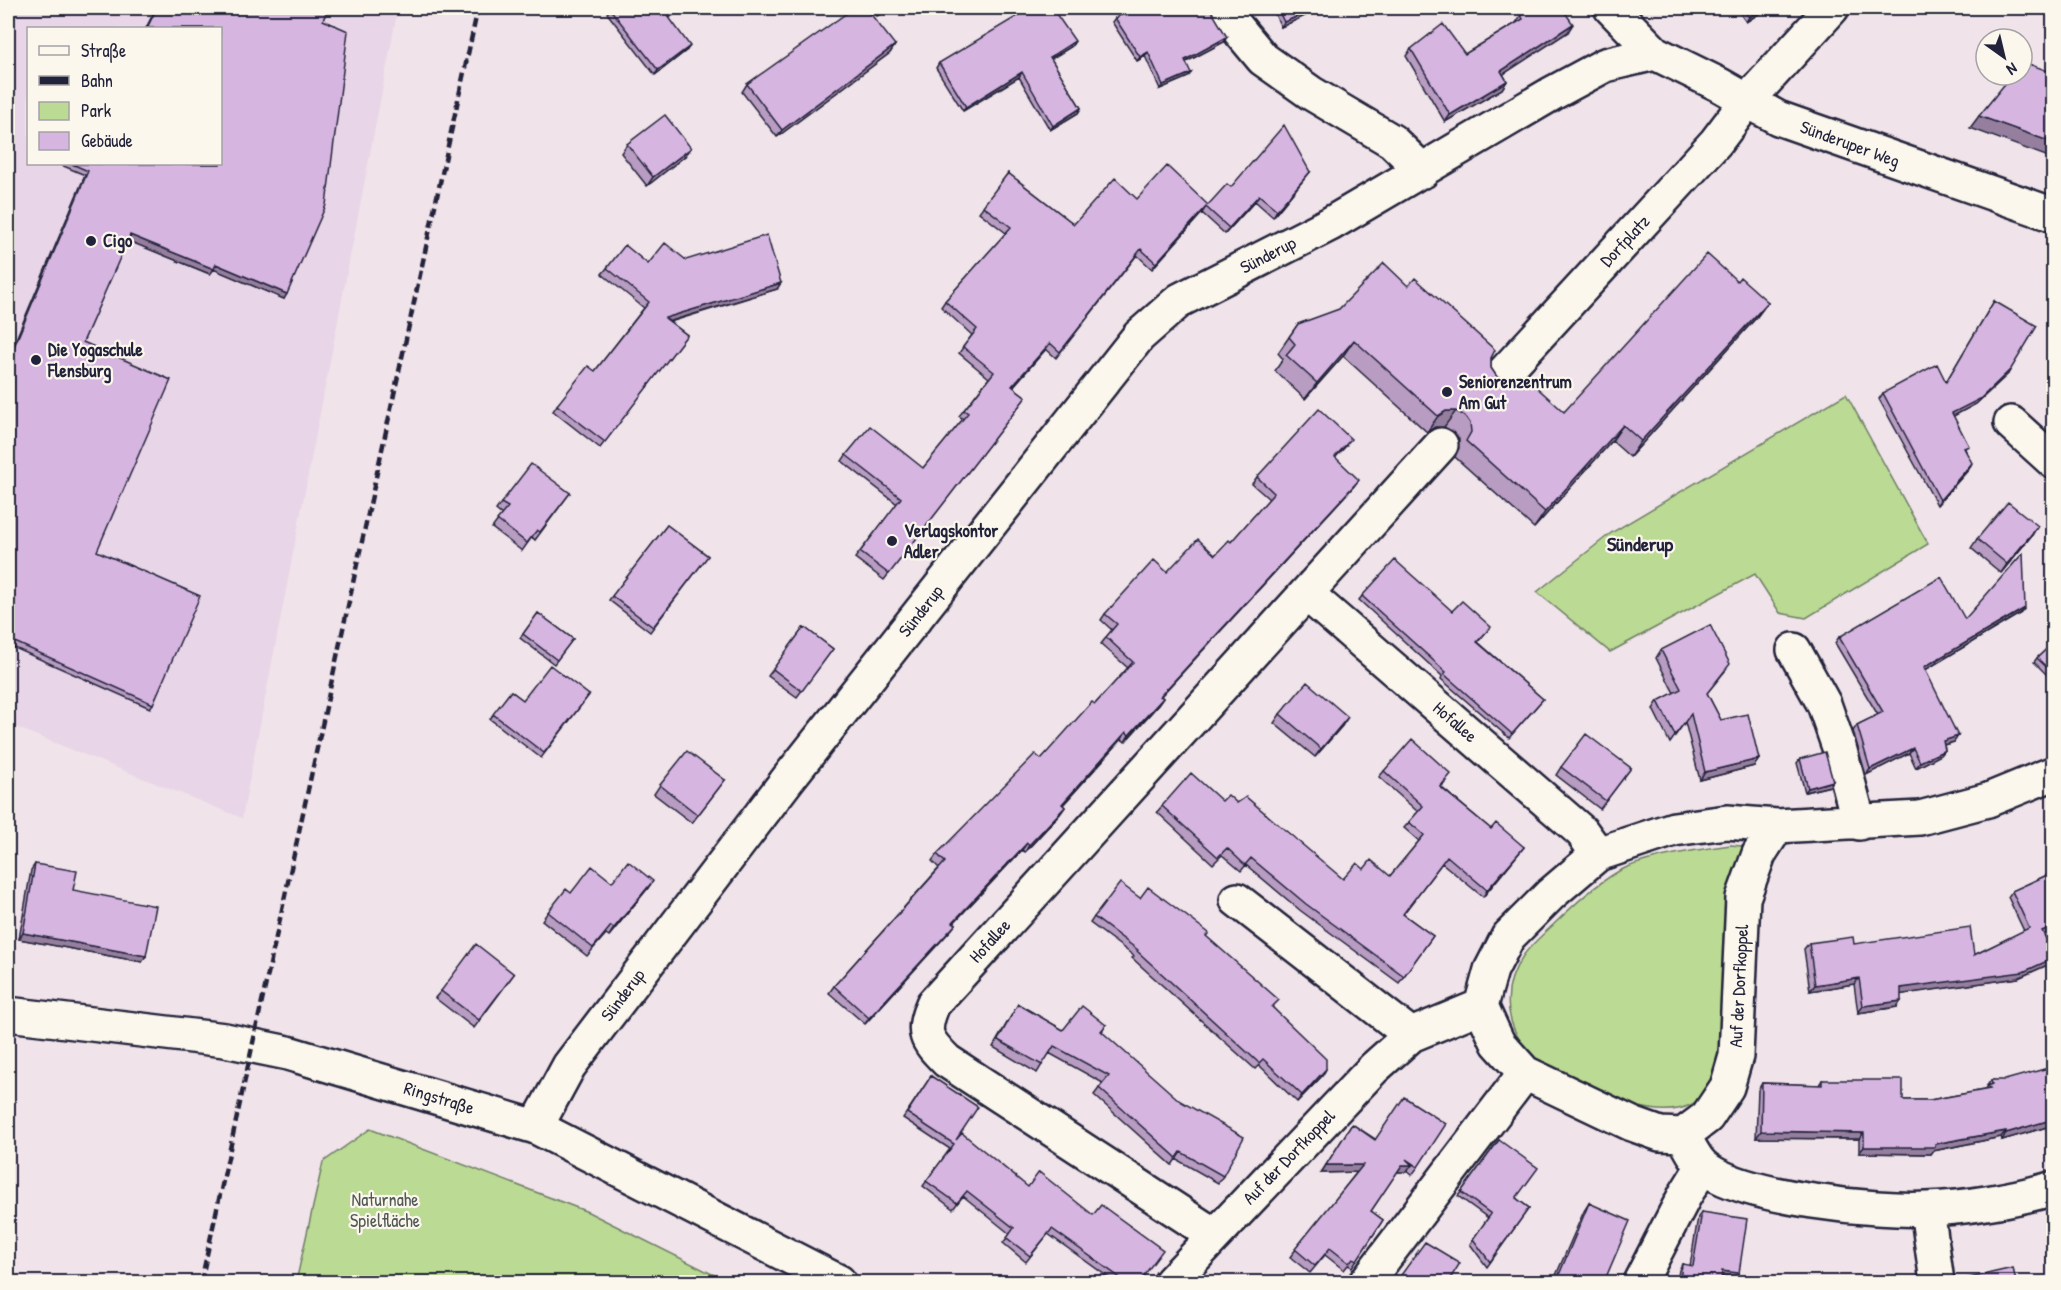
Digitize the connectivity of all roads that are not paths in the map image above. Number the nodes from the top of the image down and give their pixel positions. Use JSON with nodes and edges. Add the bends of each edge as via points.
{"nodes":[{"id":1,"x":1225,"y":8,"type":"edge"},
{"id":2,"x":1611,"y":8,"type":"edge"},
{"id":3,"x":1832,"y":8,"type":"edge"},
{"id":4,"x":1655,"y":53,"type":"junction"},
{"id":5,"x":1747,"y":101,"type":"junction"},
{"id":6,"x":1423,"y":171,"type":"junction"},
{"id":7,"x":2054,"y":215,"type":"edge"},
{"id":8,"x":1498,"y":379,"type":"edge"},
{"id":9,"x":2011,"y":423,"type":"dead end"},
{"id":10,"x":1441,"y":445,"type":"edge"},
{"id":11,"x":2054,"y":462,"type":"edge"},
{"id":12,"x":1307,"y":594,"type":"junction"},
{"id":13,"x":1794,"y":650,"type":"dead end"},
{"id":14,"x":2054,"y":772,"type":"edge"},
{"id":15,"x":1859,"y":822,"type":"junction"},
{"id":16,"x":1777,"y":826,"type":"junction"},
{"id":17,"x":1599,"y":854,"type":"junction"},
{"id":18,"x":1237,"y":900,"type":"dead end"},
{"id":19,"x":1481,"y":1006,"type":"junction"},
{"id":20,"x":8,"y":1014,"type":"edge"},
{"id":21,"x":1411,"y":1035,"type":"junction"},
{"id":22,"x":1525,"y":1073,"type":"junction"},
{"id":23,"x":536,"y":1127,"type":"junction"},
{"id":24,"x":1683,"y":1135,"type":"junction"},
{"id":25,"x":1703,"y":1166,"type":"junction"},
{"id":26,"x":2054,"y":1188,"type":"edge"},
{"id":27,"x":1927,"y":1209,"type":"junction"},
{"id":28,"x":1214,"y":1235,"type":"junction"},
{"id":29,"x":838,"y":1282,"type":"edge"},
{"id":30,"x":1171,"y":1282,"type":"edge"},
{"id":31,"x":1366,"y":1282,"type":"edge"},
{"id":32,"x":1640,"y":1282,"type":"edge"},
{"id":33,"x":1937,"y":1282,"type":"edge"}],
"edges":[{"from":1,"to":6,"type":"street","via":[[1263,59],[1392,141]]},
{"from":2,"to":4,"type":"street"},
{"from":3,"to":5,"type":"street","name":"Dorfplatz"},
{"from":4,"to":5,"type":"street","name":"Sünderuper Weg"},
{"from":4,"to":6,"type":"street","name":"Sünderup","via":[[1595,70]]},
{"from":5,"to":7,"type":"street","name":"Sünderuper Weg","via":[[1778,118]]},
{"from":5,"to":8,"type":"street","name":"Dorfplatz","via":[[1716,142]]},
{"from":6,"to":23,"type":"street","name":"Sünderup","via":[[1330,224],[1180,300],[1139,336],[788,778],[569,1066]]},
{"from":9,"to":11,"type":"street"},
{"from":10,"to":12,"type":"street","name":"Hofallee"},
{"from":12,"to":17,"type":"street","name":"Hofallee","via":[[1582,832]]},
{"from":12,"to":28,"type":"street","name":"Hofallee","via":[[933,1004],[924,1026],[930,1044],[947,1061]]},
{"from":13,"to":15,"type":"street","via":[[1824,704]]},
{"from":14,"to":15,"type":"street","via":[[1988,800],[1920,818]]},
{"from":15,"to":16,"type":"street"},
{"from":16,"to":17,"type":"street","via":[[1727,822],[1674,829]]},
{"from":16,"to":24,"type":"street","name":"Auf der Dorfkoppel","via":[[1759,854],[1743,898],[1736,1056],[1727,1087],[1707,1117]]},
{"from":17,"to":19,"type":"street","via":[[1508,937],[1491,970]]},
{"from":18,"to":21,"type":"street"},
{"from":19,"to":21,"type":"street","name":"Auf der Dorfkoppel"},
{"from":19,"to":22,"type":"street","via":[[1498,1042]]},
{"from":20,"to":23,"type":"street","name":"Ringstraße","via":[[225,1040],[288,1053]]},
{"from":21,"to":28,"type":"street","name":"Auf der Dorfkoppel","via":[[1374,1068]]},
{"from":22,"to":24,"type":"street","via":[[1632,1124],[1660,1134]]},
{"from":22,"to":31,"type":"street"},
{"from":23,"to":29,"type":"street","name":"Ringstraße"},
{"from":24,"to":25,"type":"street"},
{"from":25,"to":27,"type":"street","via":[[1767,1192],[1868,1208]]},
{"from":25,"to":32,"type":"street"},
{"from":26,"to":27,"type":"street"},
{"from":27,"to":33,"type":"street"},
{"from":28,"to":30,"type":"street","name":"Auf der Dorfkoppel"}]}
